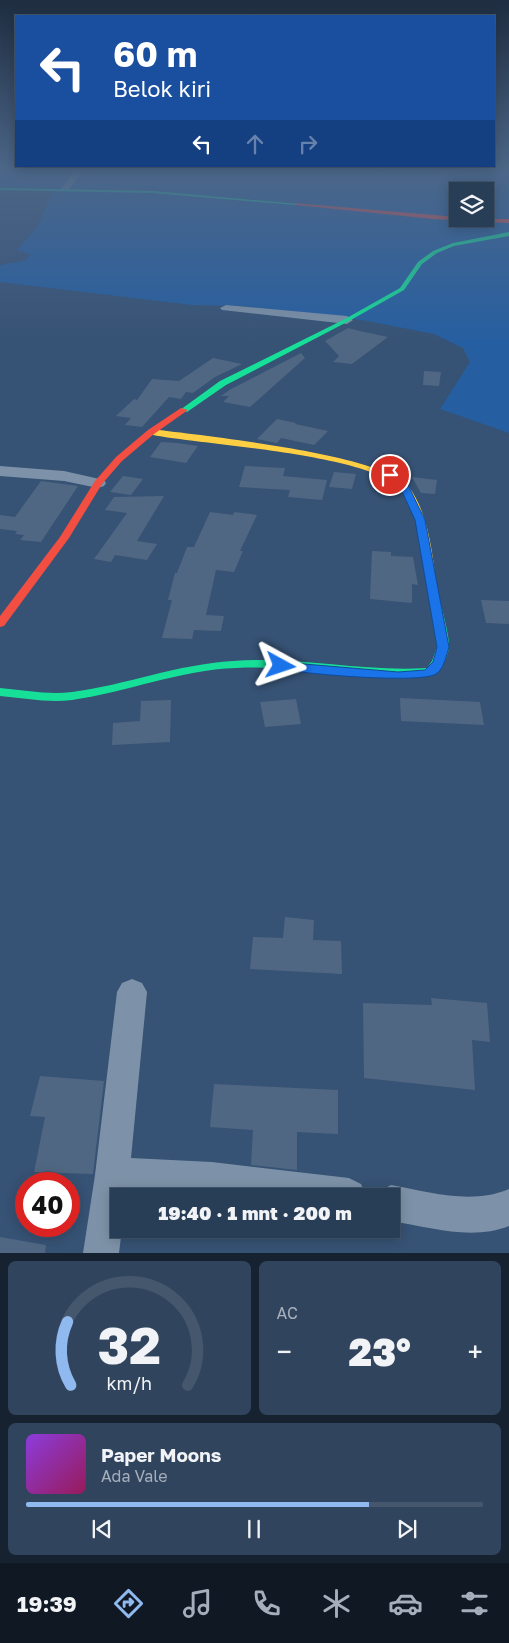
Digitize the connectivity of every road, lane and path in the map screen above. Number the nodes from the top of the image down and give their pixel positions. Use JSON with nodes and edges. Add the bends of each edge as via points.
{"nodes":[{"id":1,"x":509,"y":234,"type":"edge"},
{"id":2,"x":226,"y":308,"type":"dead end"},
{"id":3,"x":347,"y":320,"type":"junction"},
{"id":4,"x":151,"y":432,"type":"junction"},
{"id":5,"x":0,"y":471,"type":"edge"},
{"id":6,"x":98,"y":482,"type":"junction"},
{"id":7,"x":0,"y":624,"type":"edge"},
{"id":8,"x":0,"y":692,"type":"edge"},
{"id":9,"x":132,"y":992,"type":"dead end"},
{"id":10,"x":112,"y":1175,"type":"junction"},
{"id":11,"x":284,"y":1188,"type":"edge"},
{"id":12,"x":400,"y":1204,"type":"edge"},
{"id":13,"x":509,"y":1207,"type":"edge"},
{"id":14,"x":101,"y":1253,"type":"edge"}],
"edges":[{"from":1,"to":3,"type":"street","via":[[453,245],[435,252],[420,263],[402,289]]},
{"from":2,"to":3,"type":"street"},
{"from":3,"to":4,"type":"street","via":[[223,384]]},
{"from":4,"to":6,"type":"street"},
{"from":4,"to":8,"type":"street","via":[[316,457],[382,472],[404,485],[420,520],[443,647],[438,662],[428,673],[398,676],[235,664],[187,669],[71,696]]},
{"from":5,"to":6,"type":"street"},
{"from":6,"to":7,"type":"street","via":[[64,538]]},
{"from":9,"to":10,"type":"street"},
{"from":10,"to":11,"type":"street","via":[[212,1179]]},
{"from":10,"to":14,"type":"street"},
{"from":12,"to":13,"type":"street","via":[[470,1215],[496,1214]]}]}
